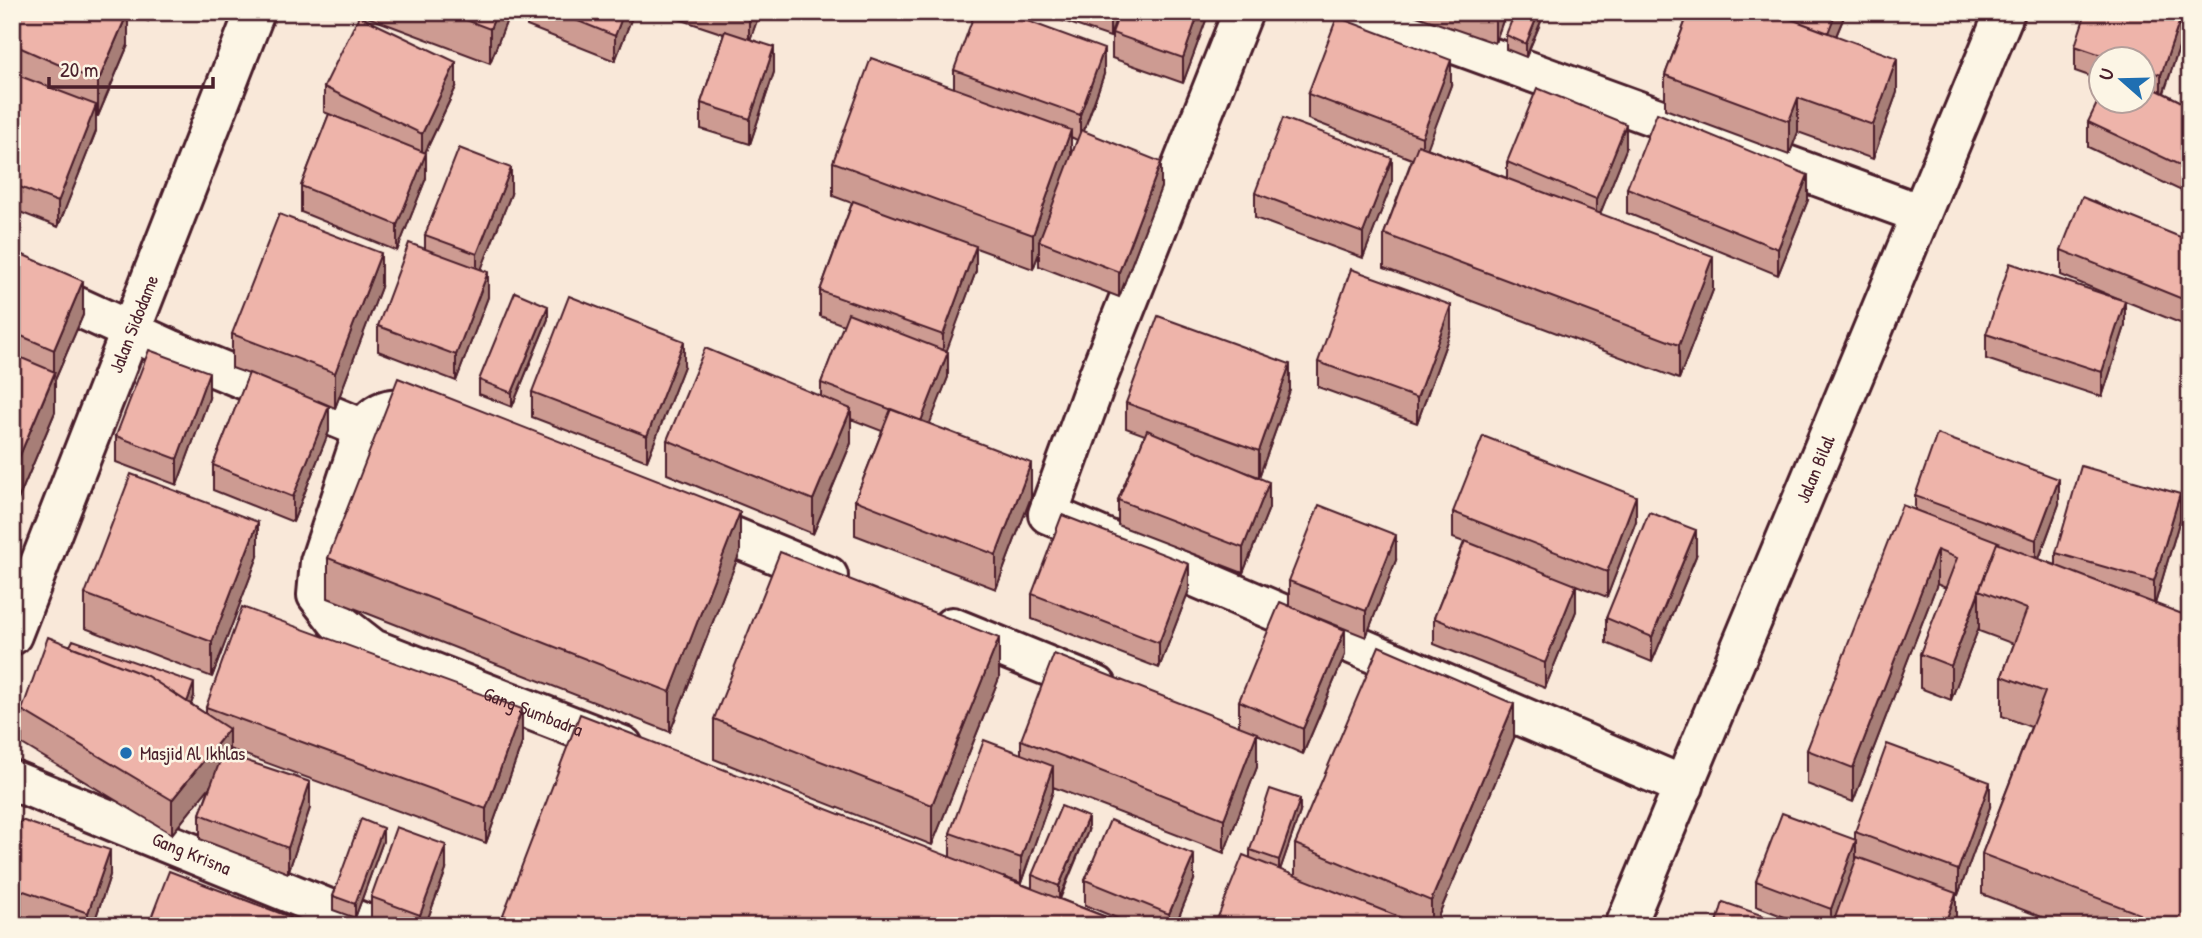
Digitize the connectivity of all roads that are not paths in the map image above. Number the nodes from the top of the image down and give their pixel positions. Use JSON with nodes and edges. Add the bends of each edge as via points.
{"nodes":[{"id":1,"x":255,"y":12,"type":"edge"},
{"id":2,"x":1243,"y":12,"type":"edge"},
{"id":3,"x":1367,"y":12,"type":"edge"},
{"id":4,"x":2004,"y":12,"type":"edge"},
{"id":5,"x":1921,"y":214,"type":"junction"},
{"id":6,"x":12,"y":277,"type":"edge"},
{"id":7,"x":132,"y":332,"type":"junction"},
{"id":8,"x":464,"y":426,"type":"edge"},
{"id":9,"x":364,"y":429,"type":"junction"},
{"id":10,"x":656,"y":505,"type":"edge"},
{"id":11,"x":861,"y":590,"type":"edge"},
{"id":12,"x":925,"y":616,"type":"edge"},
{"id":13,"x":12,"y":635,"type":"edge"},
{"id":14,"x":1132,"y":700,"type":"edge"},
{"id":15,"x":658,"y":760,"type":"edge"},
{"id":16,"x":12,"y":780,"type":"edge"},
{"id":17,"x":1684,"y":786,"type":"junction"},
{"id":18,"x":371,"y":926,"type":"edge"},
{"id":19,"x":1625,"y":926,"type":"edge"}],
"edges":[{"from":1,"to":7,"type":"street","name":"Jalan Sidodame"},
{"from":2,"to":17,"type":"street","via":[[1048,514]]},
{"from":3,"to":5,"type":"street"},
{"from":4,"to":5,"type":"street","name":"Jalan Bilal"},
{"from":5,"to":17,"type":"street","name":"Jalan Bilal"},
{"from":6,"to":7,"type":"street"},
{"from":7,"to":9,"type":"street"},
{"from":7,"to":13,"type":"street","name":"Jalan Sidodame"},
{"from":8,"to":9,"type":"street","via":[[399,407],[373,415]]},
{"from":9,"to":15,"type":"street","name":"Gang Sumbadra","via":[[320,562],[317,595],[337,621],[373,649]]},
{"from":10,"to":11,"type":"street"},
{"from":12,"to":14,"type":"street"},
{"from":16,"to":18,"type":"street","name":"Gang Krisna"},
{"from":17,"to":19,"type":"street","name":"Jalan Bilal"}]}
